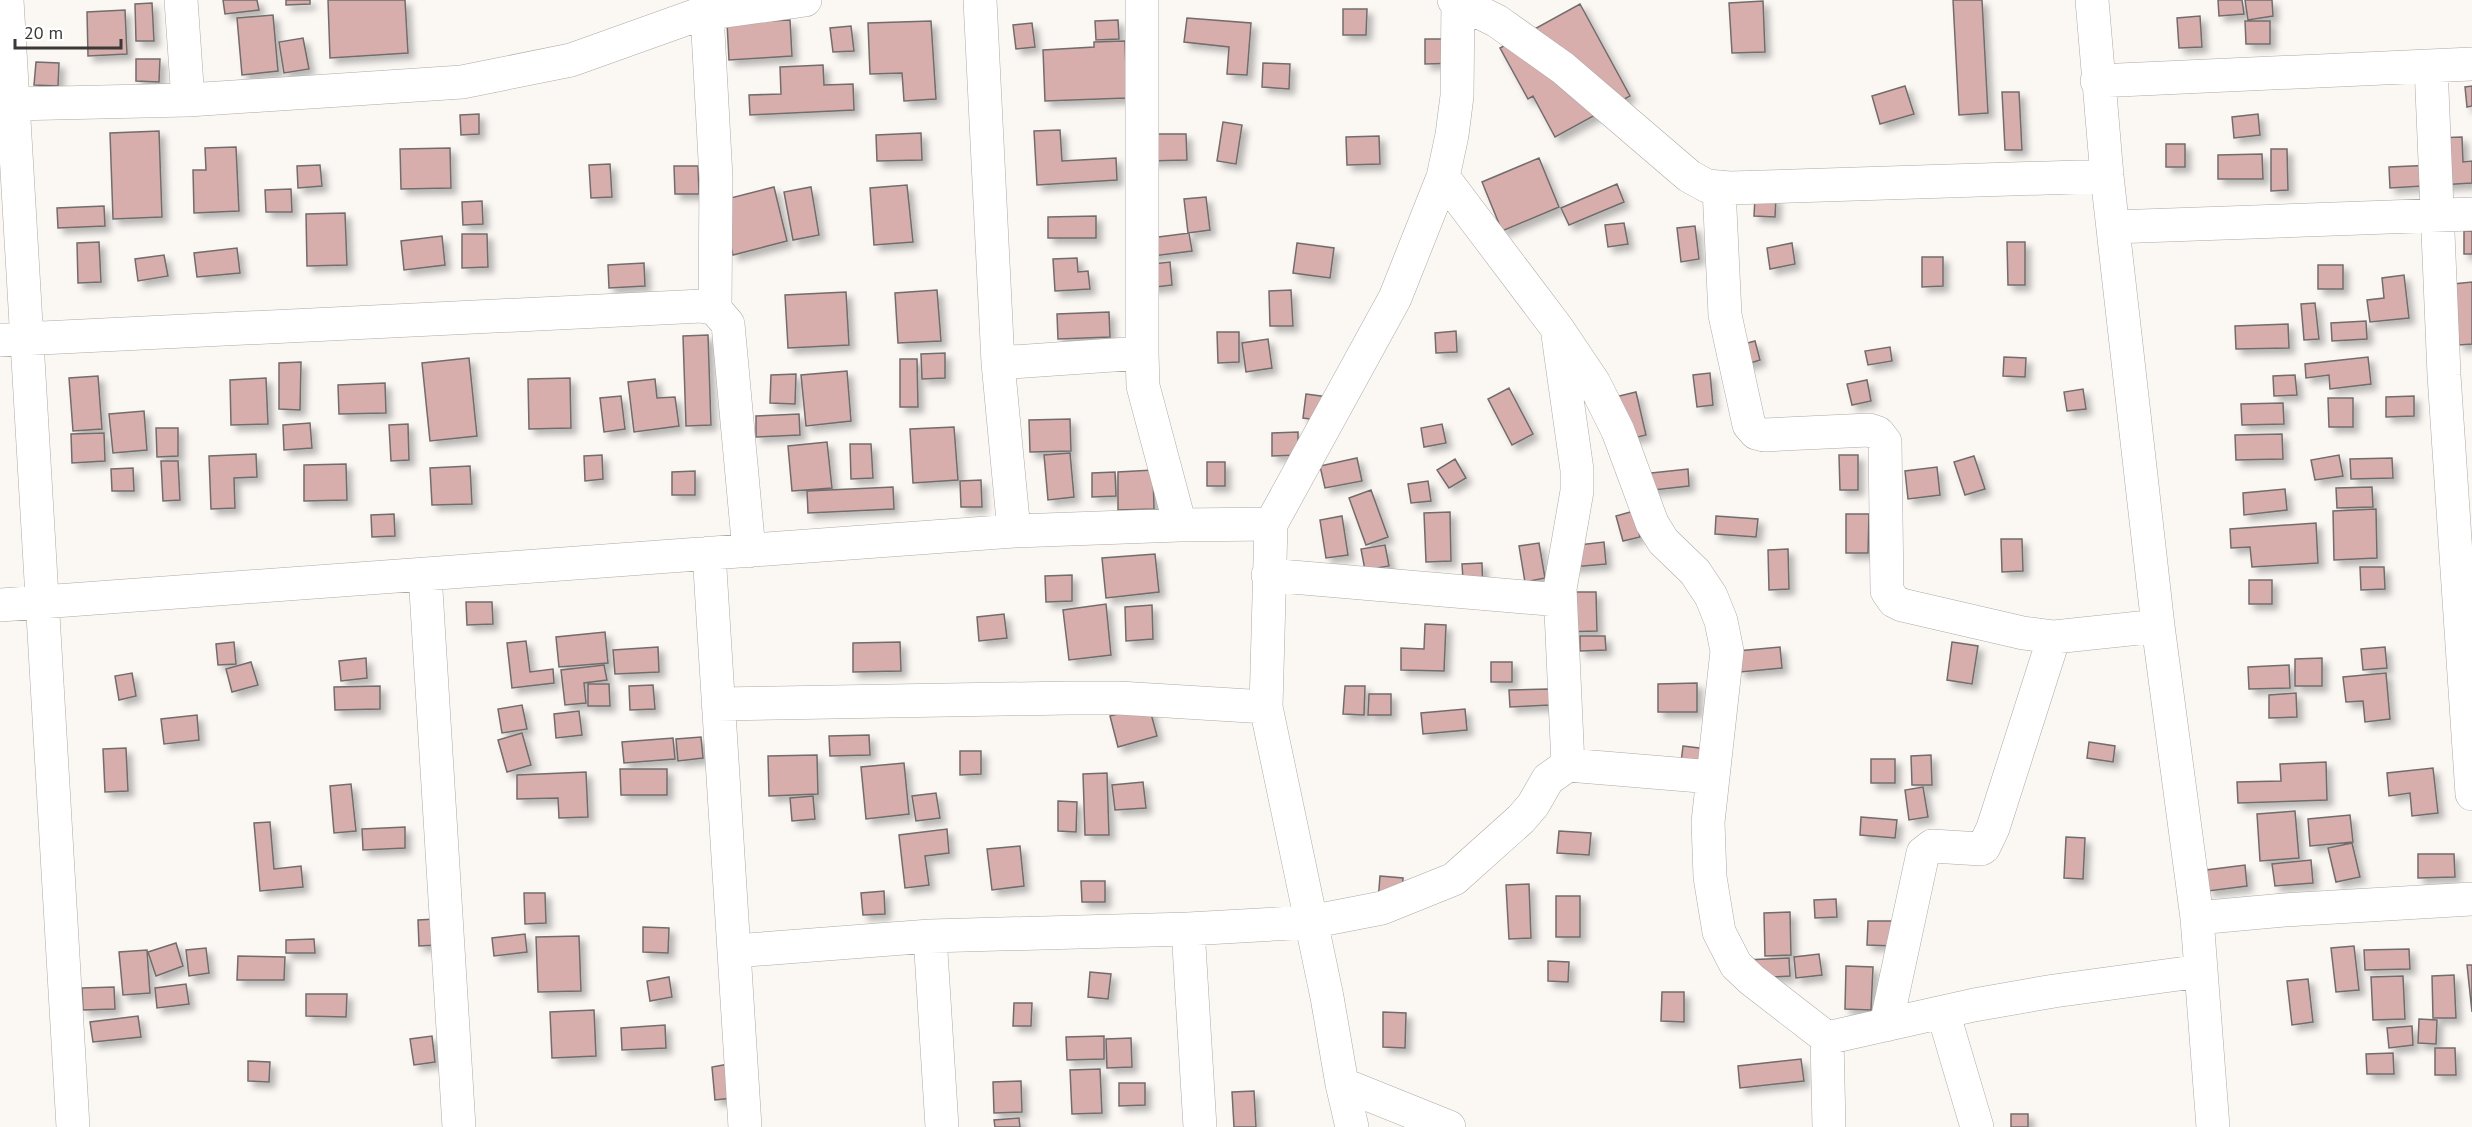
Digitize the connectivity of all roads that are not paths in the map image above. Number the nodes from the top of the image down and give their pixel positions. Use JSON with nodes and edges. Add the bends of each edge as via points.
{"nodes":[{"id":1,"x":7,"y":0,"type":"edge"},
{"id":2,"x":181,"y":0,"type":"edge"},
{"id":3,"x":805,"y":0,"type":"edge"},
{"id":4,"x":980,"y":0,"type":"edge"},
{"id":5,"x":1142,"y":0,"type":"edge"},
{"id":6,"x":1457,"y":0,"type":"edge"},
{"id":7,"x":2092,"y":0,"type":"edge"},
{"id":8,"x":700,"y":10,"type":"edge"},
{"id":9,"x":2472,"y":64,"type":"edge"},
{"id":10,"x":2431,"y":66,"type":"junction"},
{"id":11,"x":2097,"y":81,"type":"junction"},
{"id":12,"x":188,"y":100,"type":"junction"},
{"id":13,"x":13,"y":104,"type":"junction"},
{"id":14,"x":2107,"y":176,"type":"junction"},
{"id":15,"x":1443,"y":177,"type":"junction"},
{"id":16,"x":1719,"y":188,"type":"junction"},
{"id":17,"x":2472,"y":214,"type":"edge"},
{"id":18,"x":2438,"y":216,"type":"junction"},
{"id":19,"x":2113,"y":227,"type":"junction"},
{"id":20,"x":715,"y":309,"type":"junction"},
{"id":21,"x":1557,"y":328,"type":"junction"},
{"id":22,"x":13,"y":340,"type":"edge"},
{"id":23,"x":1142,"y":353,"type":"junction"},
{"id":24,"x":998,"y":363,"type":"junction"},
{"id":25,"x":2458,"y":374,"type":"edge"},
{"id":26,"x":1270,"y":524,"type":"junction"},
{"id":27,"x":1180,"y":525,"type":"junction"},
{"id":28,"x":1014,"y":531,"type":"junction"},
{"id":29,"x":749,"y":551,"type":"junction"},
{"id":30,"x":709,"y":553,"type":"junction"},
{"id":31,"x":424,"y":574,"type":"junction"},
{"id":32,"x":1268,"y":575,"type":"junction"},
{"id":33,"x":1560,"y":600,"type":"junction"},
{"id":34,"x":42,"y":602,"type":"junction"},
{"id":35,"x":0,"y":604,"type":"edge"},
{"id":36,"x":2158,"y":626,"type":"junction"},
{"id":37,"x":2054,"y":636,"type":"junction"},
{"id":38,"x":718,"y":704,"type":"junction"},
{"id":39,"x":1266,"y":707,"type":"junction"},
{"id":40,"x":1568,"y":765,"type":"junction"},
{"id":41,"x":1712,"y":777,"type":"junction"},
{"id":42,"x":2472,"y":794,"type":"edge"},
{"id":43,"x":2472,"y":899,"type":"edge"},
{"id":44,"x":2197,"y":918,"type":"junction"},
{"id":45,"x":1310,"y":922,"type":"junction"},
{"id":46,"x":1188,"y":929,"type":"junction"},
{"id":47,"x":930,"y":936,"type":"junction"},
{"id":48,"x":734,"y":951,"type":"junction"},
{"id":49,"x":2201,"y":971,"type":"junction"},
{"id":50,"x":1943,"y":1012,"type":"junction"},
{"id":51,"x":1886,"y":1024,"type":"junction"},
{"id":52,"x":1827,"y":1038,"type":"junction"},
{"id":53,"x":1342,"y":1084,"type":"junction"},
{"id":54,"x":73,"y":1127,"type":"edge"},
{"id":55,"x":459,"y":1127,"type":"edge"},
{"id":56,"x":745,"y":1127,"type":"edge"},
{"id":57,"x":942,"y":1127,"type":"edge"},
{"id":58,"x":1200,"y":1127,"type":"edge"},
{"id":59,"x":1352,"y":1127,"type":"edge"},
{"id":60,"x":1449,"y":1127,"type":"edge"},
{"id":61,"x":1829,"y":1127,"type":"edge"},
{"id":62,"x":1977,"y":1127,"type":"edge"},
{"id":63,"x":2213,"y":1127,"type":"edge"}],
"edges":[{"from":1,"to":13,"type":"street"},
{"from":2,"to":12,"type":"street"},
{"from":3,"to":8,"type":"street"},
{"from":4,"to":24,"type":"street"},
{"from":5,"to":23,"type":"street"},
{"from":6,"to":15,"type":"street","via":[[1457,96]]},
{"from":6,"to":16,"type":"street","via":[[1497,21],[1563,68],[1689,176]]},
{"from":7,"to":11,"type":"street"},
{"from":8,"to":12,"type":"street","via":[[571,60],[462,82]]},
{"from":8,"to":20,"type":"street","via":[[716,178]]},
{"from":9,"to":10,"type":"street"},
{"from":10,"to":11,"type":"street"},
{"from":10,"to":18,"type":"street"},
{"from":11,"to":14,"type":"street"},
{"from":12,"to":13,"type":"street"},
{"from":13,"to":22,"type":"street"},
{"from":14,"to":16,"type":"street"},
{"from":14,"to":19,"type":"street"},
{"from":15,"to":21,"type":"street"},
{"from":15,"to":26,"type":"street","via":[[1395,298]]},
{"from":16,"to":37,"type":"street","via":[[1725,315],[1744,411],[1752,430],[1764,435],[1869,430],[1878,433],[1885,442],[1889,597],[1902,605],[2023,633]]},
{"from":17,"to":18,"type":"street"},
{"from":18,"to":19,"type":"street"},
{"from":18,"to":25,"type":"street"},
{"from":19,"to":36,"type":"street"},
{"from":20,"to":22,"type":"street","via":[[702,306]]},
{"from":20,"to":29,"type":"street","via":[[728,324]]},
{"from":21,"to":33,"type":"street","via":[[1577,491]]},
{"from":21,"to":41,"type":"street","via":[[1602,396],[1652,523],[1663,542],[1695,572],[1721,621],[1727,651]]},
{"from":22,"to":34,"type":"street"},
{"from":23,"to":24,"type":"street"},
{"from":23,"to":27,"type":"street","via":[[1143,386]]},
{"from":24,"to":28,"type":"street"},
{"from":25,"to":42,"type":"street"},
{"from":26,"to":27,"type":"street"},
{"from":26,"to":32,"type":"street"},
{"from":27,"to":28,"type":"street"},
{"from":28,"to":29,"type":"street"},
{"from":29,"to":30,"type":"street"},
{"from":30,"to":31,"type":"street"},
{"from":30,"to":38,"type":"street"},
{"from":31,"to":34,"type":"street"},
{"from":31,"to":55,"type":"street"},
{"from":32,"to":33,"type":"street"},
{"from":32,"to":39,"type":"street"},
{"from":33,"to":40,"type":"street"},
{"from":34,"to":35,"type":"street"},
{"from":34,"to":54,"type":"street"},
{"from":36,"to":37,"type":"street"},
{"from":36,"to":44,"type":"street"},
{"from":37,"to":51,"type":"street","via":[[1984,847],[1932,846],[1923,853]]},
{"from":38,"to":39,"type":"street","via":[[1078,698]]},
{"from":38,"to":48,"type":"street"},
{"from":39,"to":45,"type":"street"},
{"from":40,"to":41,"type":"street"},
{"from":40,"to":45,"type":"street","via":[[1548,779],[1521,819],[1454,879],[1382,908]]},
{"from":41,"to":52,"type":"street","via":[[1709,855],[1719,932],[1736,965]]},
{"from":43,"to":44,"type":"street"},
{"from":44,"to":49,"type":"street"},
{"from":45,"to":46,"type":"street"},
{"from":45,"to":53,"type":"street"},
{"from":46,"to":47,"type":"street"},
{"from":46,"to":58,"type":"street"},
{"from":47,"to":48,"type":"street"},
{"from":47,"to":57,"type":"street"},
{"from":48,"to":56,"type":"street"},
{"from":49,"to":50,"type":"street","via":[[2054,991]]},
{"from":49,"to":63,"type":"street"},
{"from":50,"to":51,"type":"street"},
{"from":50,"to":62,"type":"street"},
{"from":51,"to":52,"type":"street"},
{"from":52,"to":61,"type":"street"},
{"from":53,"to":59,"type":"street"},
{"from":53,"to":60,"type":"street"}]}
